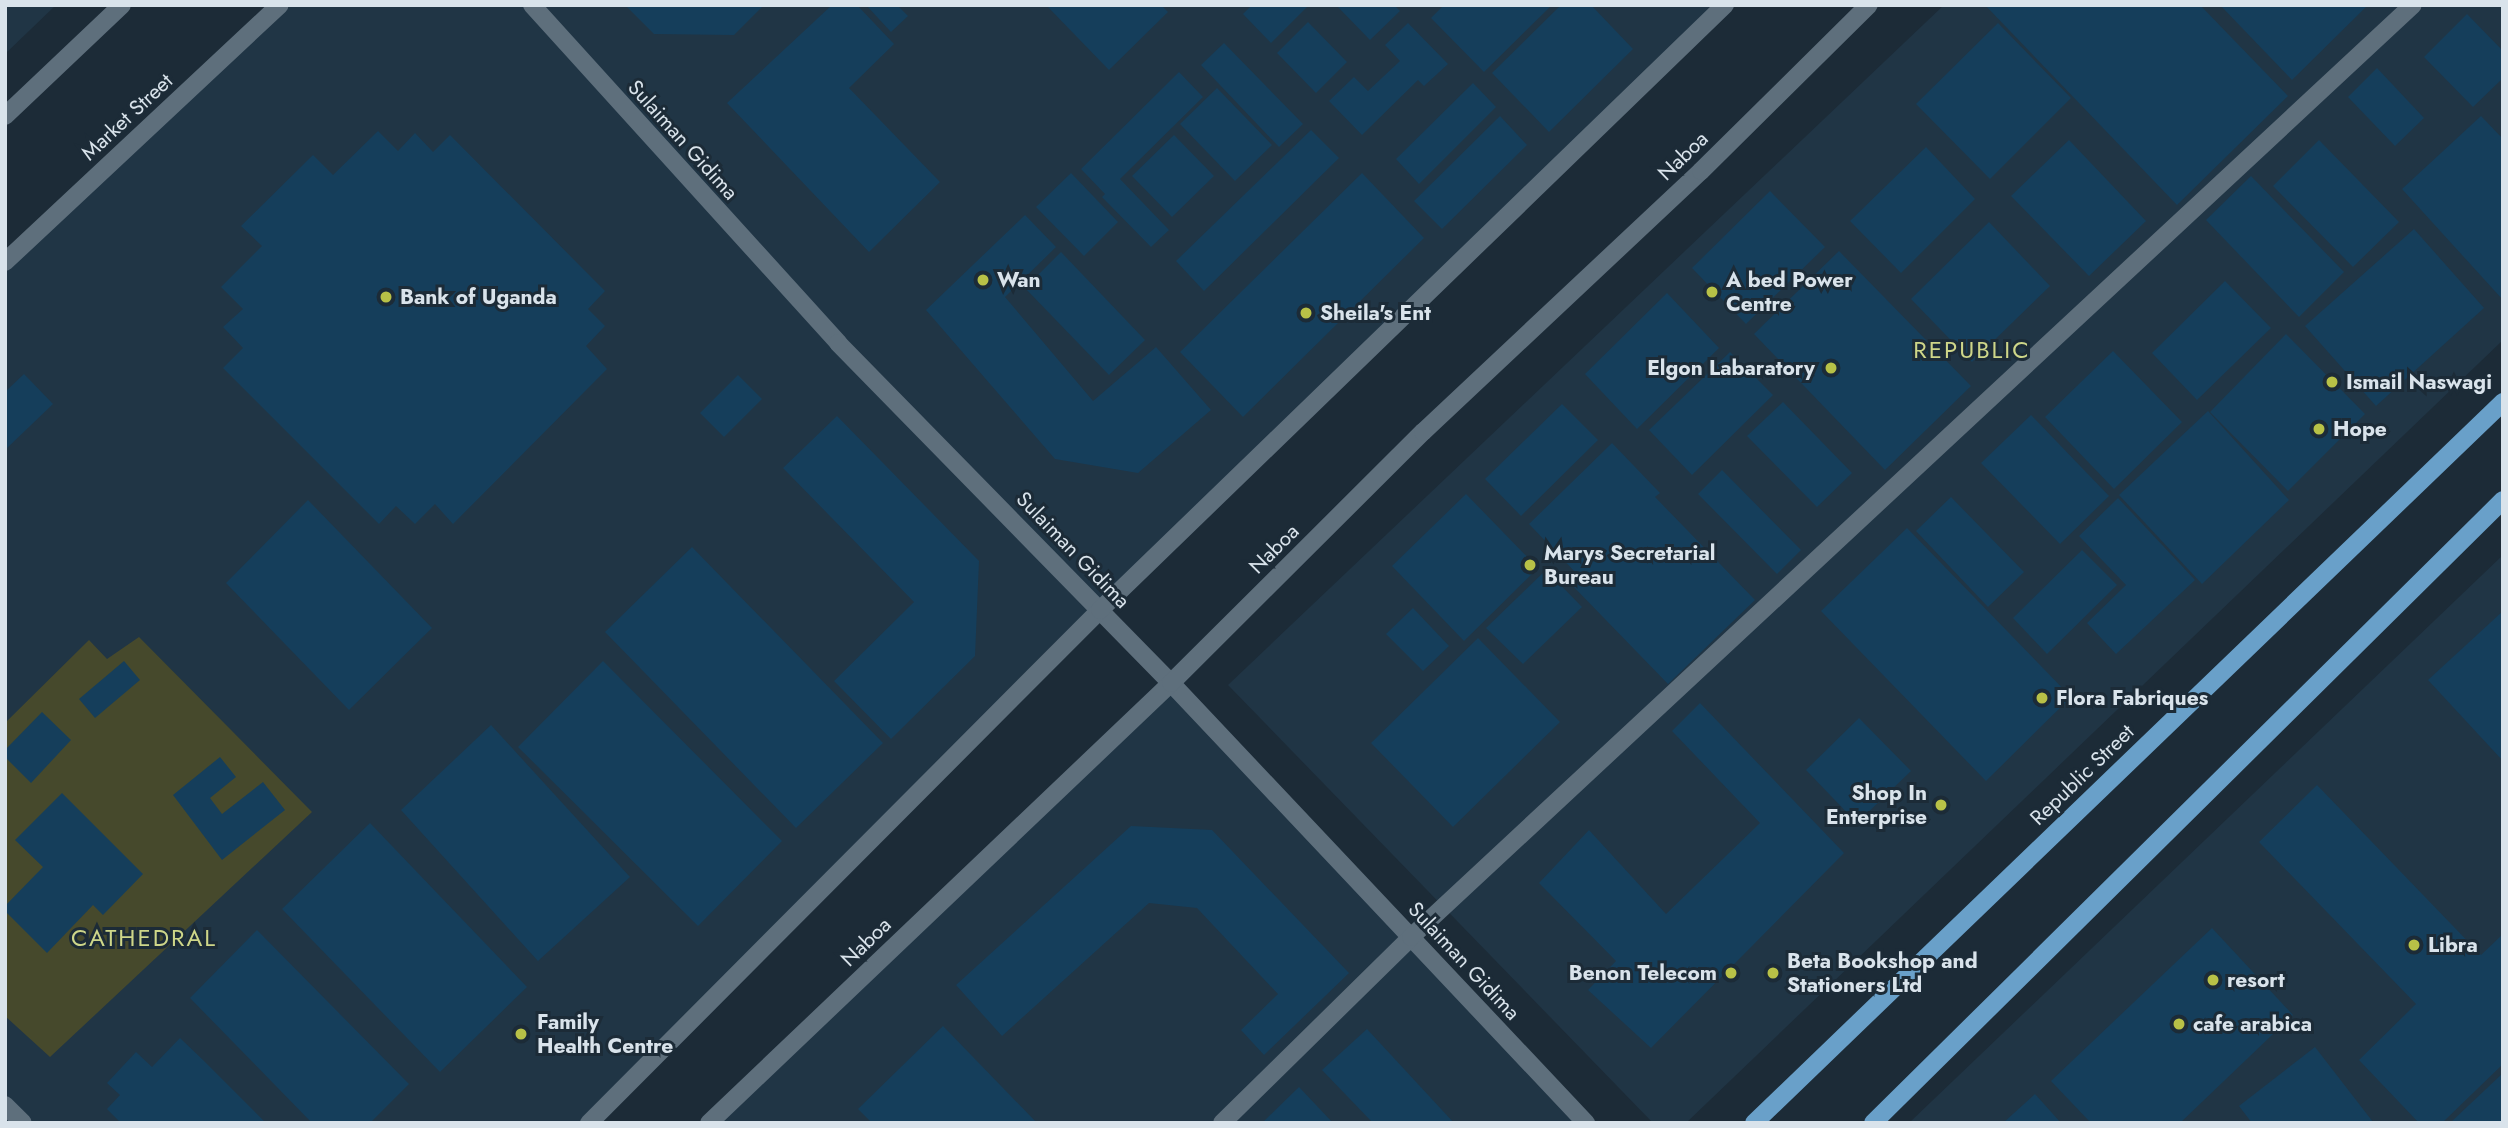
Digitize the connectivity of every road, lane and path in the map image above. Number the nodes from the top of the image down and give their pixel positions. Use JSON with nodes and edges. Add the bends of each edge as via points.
{"nodes":[{"id":1,"x":122,"y":5,"type":"edge"},
{"id":2,"x":280,"y":5,"type":"edge"},
{"id":3,"x":532,"y":5,"type":"edge"},
{"id":4,"x":1725,"y":5,"type":"edge"},
{"id":5,"x":1869,"y":5,"type":"edge"},
{"id":6,"x":2413,"y":5,"type":"edge"},
{"id":7,"x":5,"y":116,"type":"edge"},
{"id":8,"x":5,"y":262,"type":"edge"},
{"id":9,"x":2503,"y":402,"type":"edge"},
{"id":10,"x":2503,"y":500,"type":"edge"},
{"id":11,"x":1100,"y":610,"type":"junction"},
{"id":12,"x":1171,"y":683,"type":"junction"},
{"id":13,"x":1411,"y":937,"type":"junction"},
{"id":14,"x":5,"y":1105,"type":"edge"},
{"id":15,"x":23,"y":1123,"type":"edge"},
{"id":16,"x":589,"y":1123,"type":"edge"},
{"id":17,"x":709,"y":1123,"type":"edge"},
{"id":18,"x":1222,"y":1123,"type":"edge"},
{"id":19,"x":1586,"y":1123,"type":"edge"},
{"id":20,"x":1754,"y":1123,"type":"edge"},
{"id":21,"x":1873,"y":1123,"type":"edge"}],
"edges":[{"from":1,"to":7,"type":"street"},
{"from":2,"to":8,"type":"street","name":"Market Street"},
{"from":3,"to":11,"type":"street","name":"Sulaiman Gidima","via":[[838,343]]},
{"from":4,"to":11,"type":"street"},
{"from":5,"to":12,"type":"street","name":"Naboa","via":[[1423,432]]},
{"from":6,"to":13,"type":"street"},
{"from":9,"to":20,"type":"main road","name":"Republic Street"},
{"from":10,"to":21,"type":"main road"},
{"from":11,"to":12,"type":"street","name":"Sulaiman Gidima"},
{"from":11,"to":16,"type":"street"},
{"from":12,"to":13,"type":"street","name":"Sulaiman Gidima"},
{"from":12,"to":17,"type":"street","name":"Naboa"},
{"from":13,"to":18,"type":"street"},
{"from":13,"to":19,"type":"street","name":"Sulaiman Gidima"},
{"from":14,"to":15,"type":"street"}]}
